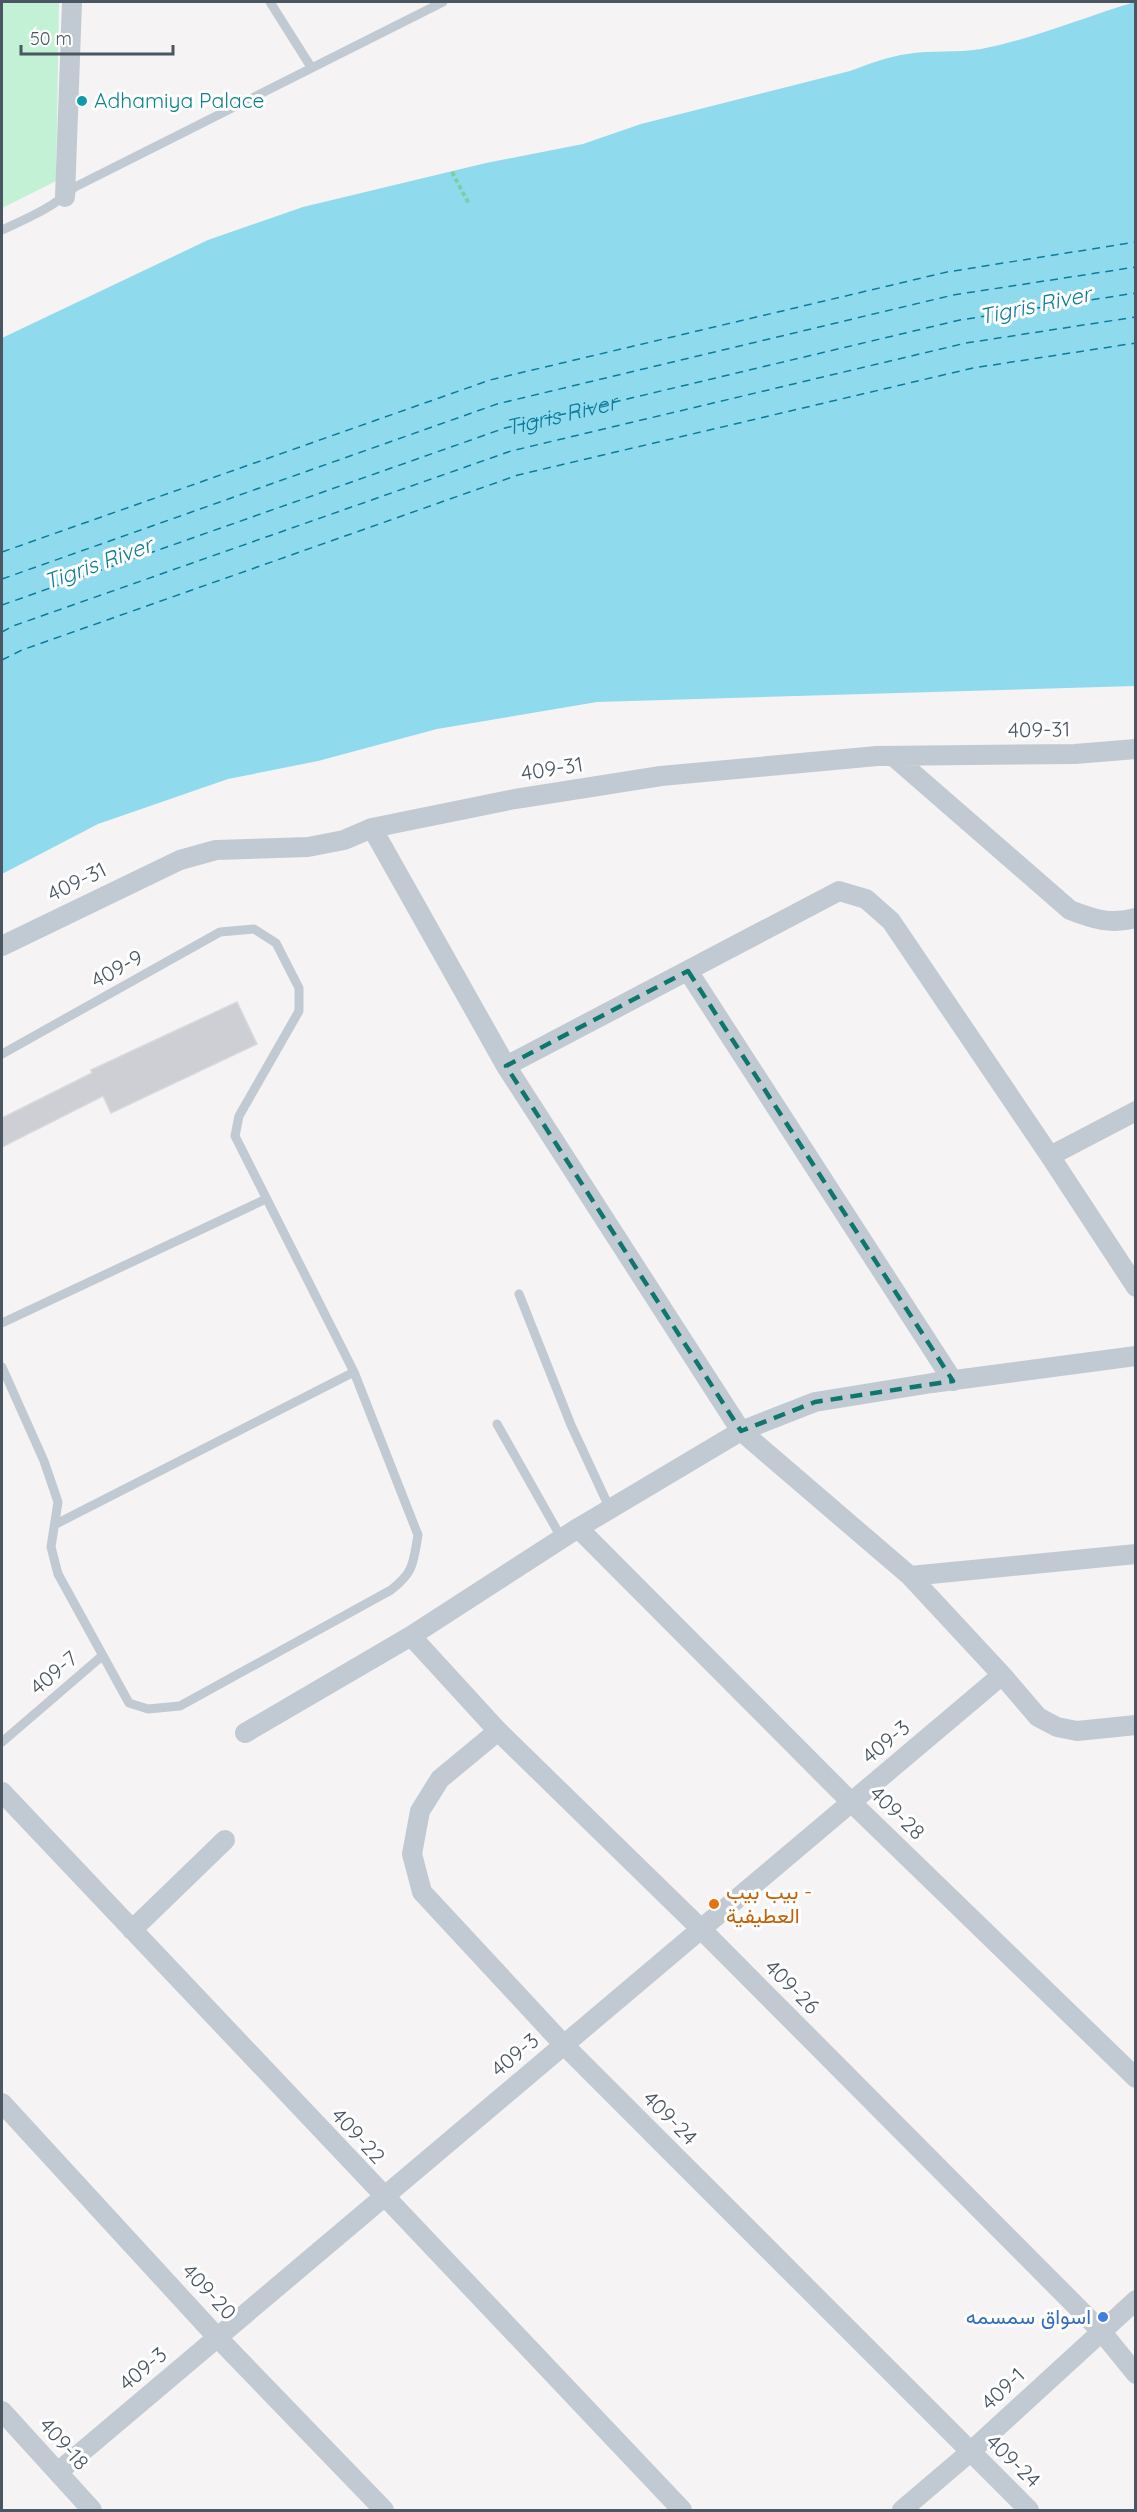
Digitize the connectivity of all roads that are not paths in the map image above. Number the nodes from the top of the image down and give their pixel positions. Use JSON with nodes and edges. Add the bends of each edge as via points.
{"nodes":[{"id":1,"x":72,"y":2,"type":"edge"},
{"id":2,"x":270,"y":2,"type":"edge"},
{"id":3,"x":418,"y":2,"type":"edge"},
{"id":4,"x":443,"y":2,"type":"edge"},
{"id":5,"x":422,"y":11,"type":"junction"},
{"id":6,"x":310,"y":67,"type":"junction"},
{"id":7,"x":65,"y":197,"type":"junction"},
{"id":8,"x":2,"y":230,"type":"edge"},
{"id":9,"x":1136,"y":749,"type":"edge"},
{"id":10,"x":893,"y":756,"type":"junction"},
{"id":11,"x":372,"y":828,"type":"junction"},
{"id":12,"x":1136,"y":918,"type":"edge"},
{"id":13,"x":2,"y":946,"type":"edge"},
{"id":14,"x":688,"y":971,"type":"junction"},
{"id":15,"x":2,"y":1054,"type":"edge"},
{"id":16,"x":507,"y":1066,"type":"junction"},
{"id":17,"x":1136,"y":1111,"type":"edge"},
{"id":18,"x":1050,"y":1156,"type":"junction"},
{"id":19,"x":266,"y":1199,"type":"junction"},
{"id":20,"x":1136,"y":1287,"type":"edge"},
{"id":21,"x":519,"y":1294,"type":"dead end"},
{"id":22,"x":2,"y":1323,"type":"edge"},
{"id":23,"x":1136,"y":1356,"type":"edge"},
{"id":24,"x":2,"y":1367,"type":"edge"},
{"id":25,"x":354,"y":1372,"type":"junction"},
{"id":26,"x":953,"y":1381,"type":"junction"},
{"id":27,"x":497,"y":1424,"type":"dead end"},
{"id":28,"x":741,"y":1431,"type":"junction"},
{"id":29,"x":610,"y":1509,"type":"junction"},
{"id":30,"x":56,"y":1524,"type":"junction"},
{"id":31,"x":570,"y":1533,"type":"junction"},
{"id":32,"x":1136,"y":1554,"type":"edge"},
{"id":33,"x":910,"y":1576,"type":"junction"},
{"id":34,"x":411,"y":1636,"type":"junction"},
{"id":35,"x":102,"y":1656,"type":"junction"},
{"id":36,"x":1002,"y":1675,"type":"junction"},
{"id":37,"x":1136,"y":1725,"type":"edge"},
{"id":38,"x":498,"y":1731,"type":"junction"},
{"id":39,"x":245,"y":1733,"type":"dead end"},
{"id":40,"x":2,"y":1742,"type":"edge"},
{"id":41,"x":2,"y":1792,"type":"edge"},
{"id":42,"x":851,"y":1802,"type":"junction"},
{"id":43,"x":225,"y":1840,"type":"dead end"},
{"id":44,"x":701,"y":1929,"type":"junction"},
{"id":45,"x":132,"y":1930,"type":"junction"},
{"id":46,"x":564,"y":2045,"type":"junction"},
{"id":47,"x":1136,"y":2078,"type":"edge"},
{"id":48,"x":2,"y":2103,"type":"edge"},
{"id":49,"x":384,"y":2197,"type":"junction"},
{"id":50,"x":1136,"y":2300,"type":"edge"},
{"id":51,"x":1101,"y":2331,"type":"junction"},
{"id":52,"x":218,"y":2337,"type":"junction"},
{"id":53,"x":1136,"y":2374,"type":"edge"},
{"id":54,"x":2,"y":2411,"type":"edge"},
{"id":55,"x":969,"y":2453,"type":"junction"},
{"id":56,"x":58,"y":2472,"type":"junction"},
{"id":57,"x":92,"y":2511,"type":"edge"},
{"id":58,"x":384,"y":2511,"type":"edge"},
{"id":59,"x":682,"y":2511,"type":"edge"},
{"id":60,"x":902,"y":2511,"type":"edge"},
{"id":61,"x":1029,"y":2511,"type":"edge"}],
"edges":[{"from":1,"to":7,"type":"street"},
{"from":2,"to":6,"type":"lane"},
{"from":3,"to":5,"type":"lane"},
{"from":4,"to":5,"type":"lane"},
{"from":5,"to":6,"type":"lane"},
{"from":6,"to":7,"type":"lane","via":[[75,187]]},
{"from":7,"to":8,"type":"lane"},
{"from":9,"to":10,"type":"street","name":"409-31","via":[[1075,754]]},
{"from":10,"to":11,"type":"street","name":"409-31","via":[[660,776],[515,799]]},
{"from":10,"to":12,"type":"street","via":[[1070,910],[1100,921]]},
{"from":11,"to":13,"type":"street","name":"409-31","via":[[344,840],[308,847],[216,850],[180,860]]},
{"from":11,"to":16,"type":"street"},
{"from":14,"to":16,"type":"street"},
{"from":14,"to":18,"type":"street","via":[[839,891],[866,899],[891,921]]},
{"from":14,"to":26,"type":"street"},
{"from":15,"to":19,"type":"lane","name":"409-9","via":[[220,932],[254,929],[276,943],[299,988],[299,1011],[239,1116],[235,1136]]},
{"from":16,"to":28,"type":"street"},
{"from":17,"to":18,"type":"street"},
{"from":18,"to":20,"type":"street"},
{"from":19,"to":22,"type":"lane"},
{"from":19,"to":25,"type":"lane"},
{"from":21,"to":29,"type":"lane","via":[[571,1425]]},
{"from":23,"to":26,"type":"street"},
{"from":24,"to":30,"type":"lane","via":[[44,1461],[58,1502]]},
{"from":25,"to":30,"type":"lane"},
{"from":25,"to":35,"type":"lane","via":[[418,1535],[408,1577],[180,1706],[148,1709],[129,1703]]},
{"from":26,"to":28,"type":"street","via":[[815,1402]]},
{"from":27,"to":31,"type":"lane"},
{"from":28,"to":29,"type":"street"},
{"from":28,"to":33,"type":"street"},
{"from":29,"to":31,"type":"street"},
{"from":30,"to":35,"type":"lane","via":[[51,1547],[58,1574]]},
{"from":31,"to":34,"type":"street"},
{"from":31,"to":42,"type":"street","name":"409-28"},
{"from":32,"to":33,"type":"street"},
{"from":33,"to":36,"type":"street"},
{"from":34,"to":38,"type":"street","name":"409-26"},
{"from":34,"to":39,"type":"street"},
{"from":35,"to":40,"type":"lane","name":"409-7"},
{"from":36,"to":37,"type":"street","via":[[1038,1717],[1058,1727],[1077,1731]]},
{"from":36,"to":42,"type":"street","name":"409-3"},
{"from":38,"to":44,"type":"street","name":"409-26"},
{"from":38,"to":46,"type":"street","name":"409-24","via":[[440,1779],[420,1811],[411,1854],[422,1892]]},
{"from":41,"to":45,"type":"street","name":"409-22"},
{"from":42,"to":44,"type":"street","name":"409-3"},
{"from":42,"to":47,"type":"street","name":"409-28"},
{"from":43,"to":45,"type":"street"},
{"from":44,"to":46,"type":"street","name":"409-3"},
{"from":44,"to":51,"type":"street","name":"409-26"},
{"from":45,"to":49,"type":"street","name":"409-22"},
{"from":46,"to":49,"type":"street","name":"409-3"},
{"from":46,"to":55,"type":"street","name":"409-24"},
{"from":48,"to":52,"type":"street","name":"409-20"},
{"from":49,"to":52,"type":"street","name":"409-3"},
{"from":49,"to":59,"type":"street","name":"409-22"},
{"from":50,"to":51,"type":"street","name":"409-1"},
{"from":51,"to":53,"type":"street","name":"409-26"},
{"from":51,"to":55,"type":"street","name":"409-1"},
{"from":52,"to":56,"type":"street","name":"409-3"},
{"from":52,"to":58,"type":"street","name":"409-20"},
{"from":54,"to":56,"type":"street","name":"409-18"},
{"from":55,"to":60,"type":"street","name":"409-1"},
{"from":55,"to":61,"type":"street","name":"409-24"},
{"from":56,"to":57,"type":"street","name":"409-18"}]}
